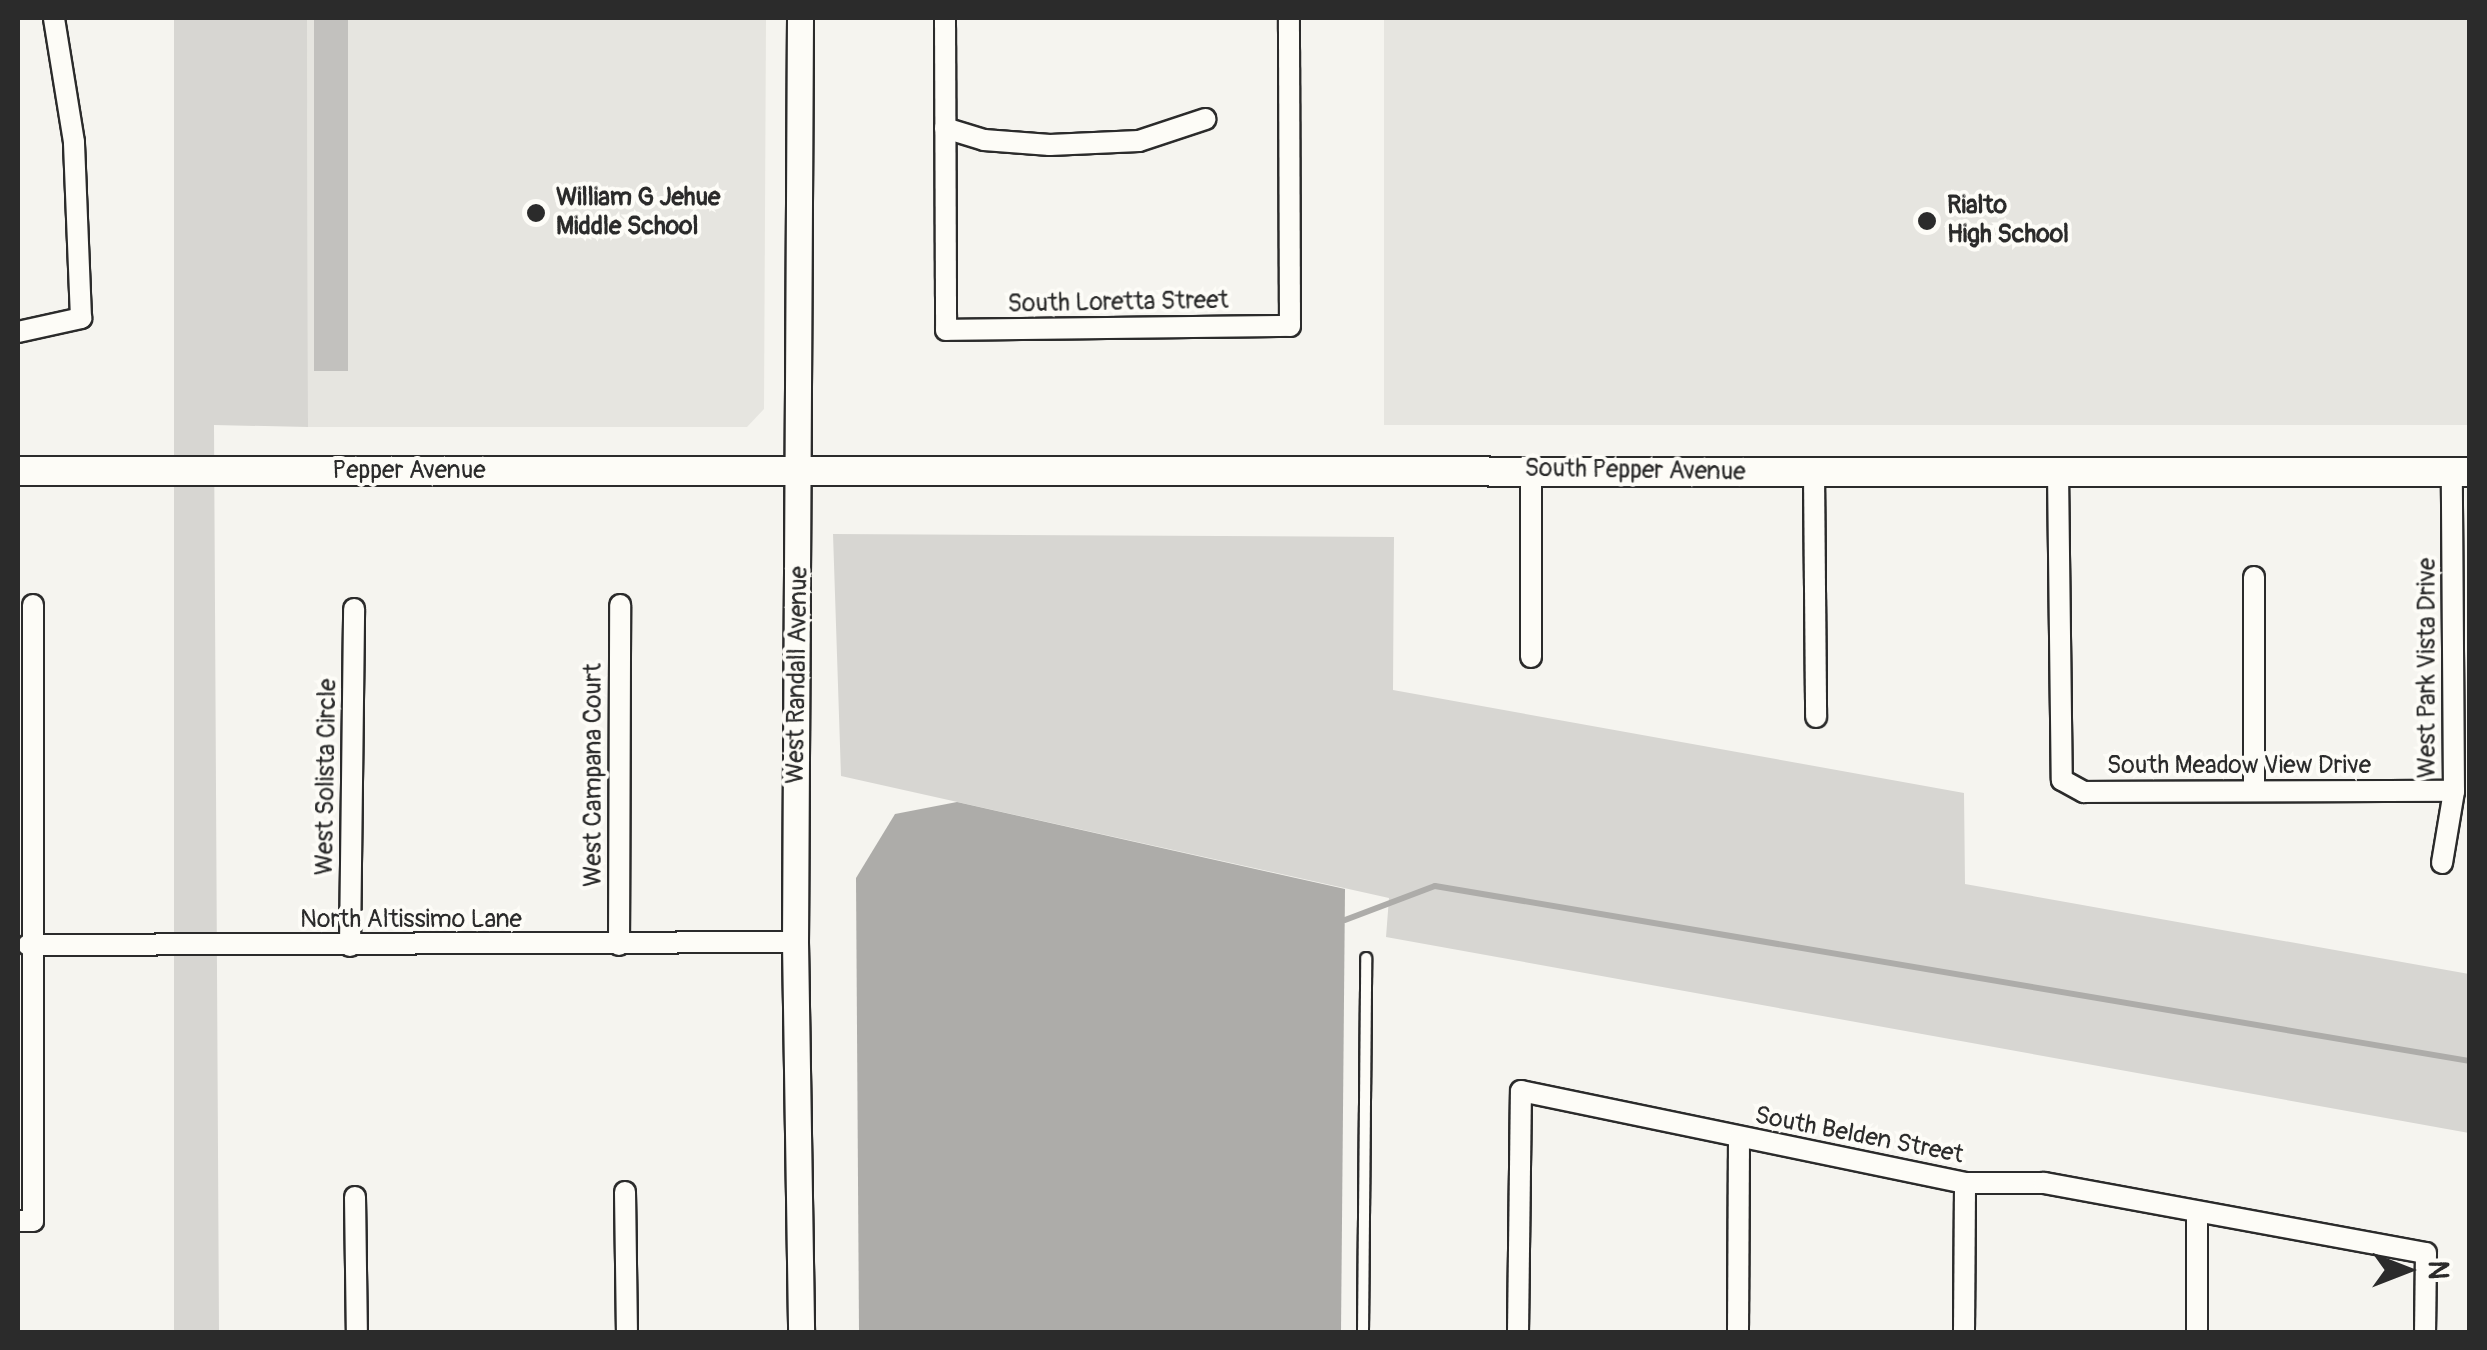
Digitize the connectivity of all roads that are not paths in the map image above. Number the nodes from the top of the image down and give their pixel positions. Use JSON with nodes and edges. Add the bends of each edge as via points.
{"nodes":[{"id":1,"x":54,"y":18,"type":"edge"},
{"id":2,"x":800,"y":18,"type":"edge"},
{"id":3,"x":944,"y":18,"type":"edge"},
{"id":4,"x":1289,"y":18,"type":"edge"},
{"id":5,"x":1205,"y":119,"type":"dead end"},
{"id":6,"x":946,"y":128,"type":"junction"},
{"id":7,"x":24,"y":332,"type":"edge"},
{"id":8,"x":1531,"y":469,"type":"junction"},
{"id":9,"x":800,"y":471,"type":"junction"},
{"id":10,"x":18,"y":472,"type":"edge"},
{"id":11,"x":2058,"y":472,"type":"junction"},
{"id":12,"x":2461,"y":472,"type":"edge"},
{"id":13,"x":1814,"y":474,"type":"junction"},
{"id":14,"x":2254,"y":577,"type":"dead end"},
{"id":15,"x":32,"y":605,"type":"dead end"},
{"id":16,"x":620,"y":605,"type":"dead end"},
{"id":17,"x":354,"y":608,"type":"dead end"},
{"id":18,"x":1531,"y":657,"type":"dead end"},
{"id":19,"x":1816,"y":717,"type":"dead end"},
{"id":20,"x":2254,"y":790,"type":"junction"},
{"id":21,"x":2454,"y":791,"type":"junction"},
{"id":22,"x":2442,"y":863,"type":"dead end"},
{"id":23,"x":794,"y":942,"type":"junction"},
{"id":24,"x":28,"y":944,"type":"junction"},
{"id":25,"x":619,"y":944,"type":"junction"},
{"id":26,"x":350,"y":946,"type":"junction"},
{"id":27,"x":1366,"y":958,"type":"dead end"},
{"id":28,"x":1739,"y":1138,"type":"junction"},
{"id":29,"x":1965,"y":1183,"type":"junction"},
{"id":30,"x":625,"y":1192,"type":"dead end"},
{"id":31,"x":355,"y":1197,"type":"dead end"},
{"id":32,"x":2198,"y":1213,"type":"junction"},
{"id":33,"x":25,"y":1221,"type":"edge"},
{"id":34,"x":357,"y":1332,"type":"edge"},
{"id":35,"x":626,"y":1332,"type":"edge"},
{"id":36,"x":801,"y":1332,"type":"edge"},
{"id":37,"x":1363,"y":1332,"type":"edge"},
{"id":38,"x":1518,"y":1332,"type":"edge"},
{"id":39,"x":1738,"y":1332,"type":"edge"},
{"id":40,"x":1964,"y":1332,"type":"edge"},
{"id":41,"x":2197,"y":1332,"type":"edge"},
{"id":42,"x":2426,"y":1332,"type":"edge"}],
"edges":[{"from":1,"to":7,"type":"street","via":[[74,142],[81,318]]},
{"from":2,"to":9,"type":"street","name":"West Randall Avenue"},
{"from":3,"to":6,"type":"street"},
{"from":4,"to":6,"type":"street","name":"South Loretta Street","via":[[1290,326],[946,330]]},
{"from":5,"to":6,"type":"street","via":[[1138,140],[1050,145],[984,140]]},
{"from":8,"to":9,"type":"main road","name":"South Pepper Avenue"},
{"from":8,"to":13,"type":"main road","name":"South Pepper Avenue"},
{"from":8,"to":18,"type":"street"},
{"from":9,"to":10,"type":"main road","name":"Pepper Avenue"},
{"from":9,"to":23,"type":"street","name":"West Randall Avenue"},
{"from":11,"to":12,"type":"main road","name":"South Pepper Avenue"},
{"from":11,"to":13,"type":"main road","name":"South Pepper Avenue"},
{"from":11,"to":20,"type":"street","name":"South Meadow View Drive","via":[[2062,780],[2084,792]]},
{"from":12,"to":21,"type":"street","name":"West Park Vista Drive"},
{"from":13,"to":19,"type":"street"},
{"from":14,"to":20,"type":"street"},
{"from":15,"to":24,"type":"street"},
{"from":16,"to":25,"type":"street","name":"West Campana Court"},
{"from":17,"to":26,"type":"street","name":"West Solista Circle"},
{"from":20,"to":21,"type":"street","name":"South Meadow View Drive"},
{"from":21,"to":22,"type":"street","name":"West Park Vista Drive"},
{"from":23,"to":25,"type":"street","name":"North Altissimo Lane"},
{"from":23,"to":36,"type":"street","name":"West Randall Avenue"},
{"from":24,"to":26,"type":"street","name":"North Altissimo Lane"},
{"from":24,"to":33,"type":"street"},
{"from":25,"to":26,"type":"street","name":"North Altissimo Lane"},
{"from":27,"to":37,"type":"lane"},
{"from":28,"to":29,"type":"street","name":"South Belden Street"},
{"from":28,"to":38,"type":"street","name":"South Belden Street","via":[[1521,1091]]},
{"from":28,"to":39,"type":"street"},
{"from":29,"to":32,"type":"street","name":"South Belden Street","via":[[2044,1183]]},
{"from":29,"to":40,"type":"street"},
{"from":30,"to":35,"type":"street"},
{"from":31,"to":34,"type":"street"},
{"from":32,"to":41,"type":"street"},
{"from":32,"to":42,"type":"street","name":"South Belden Street","via":[[2426,1253]]}]}
